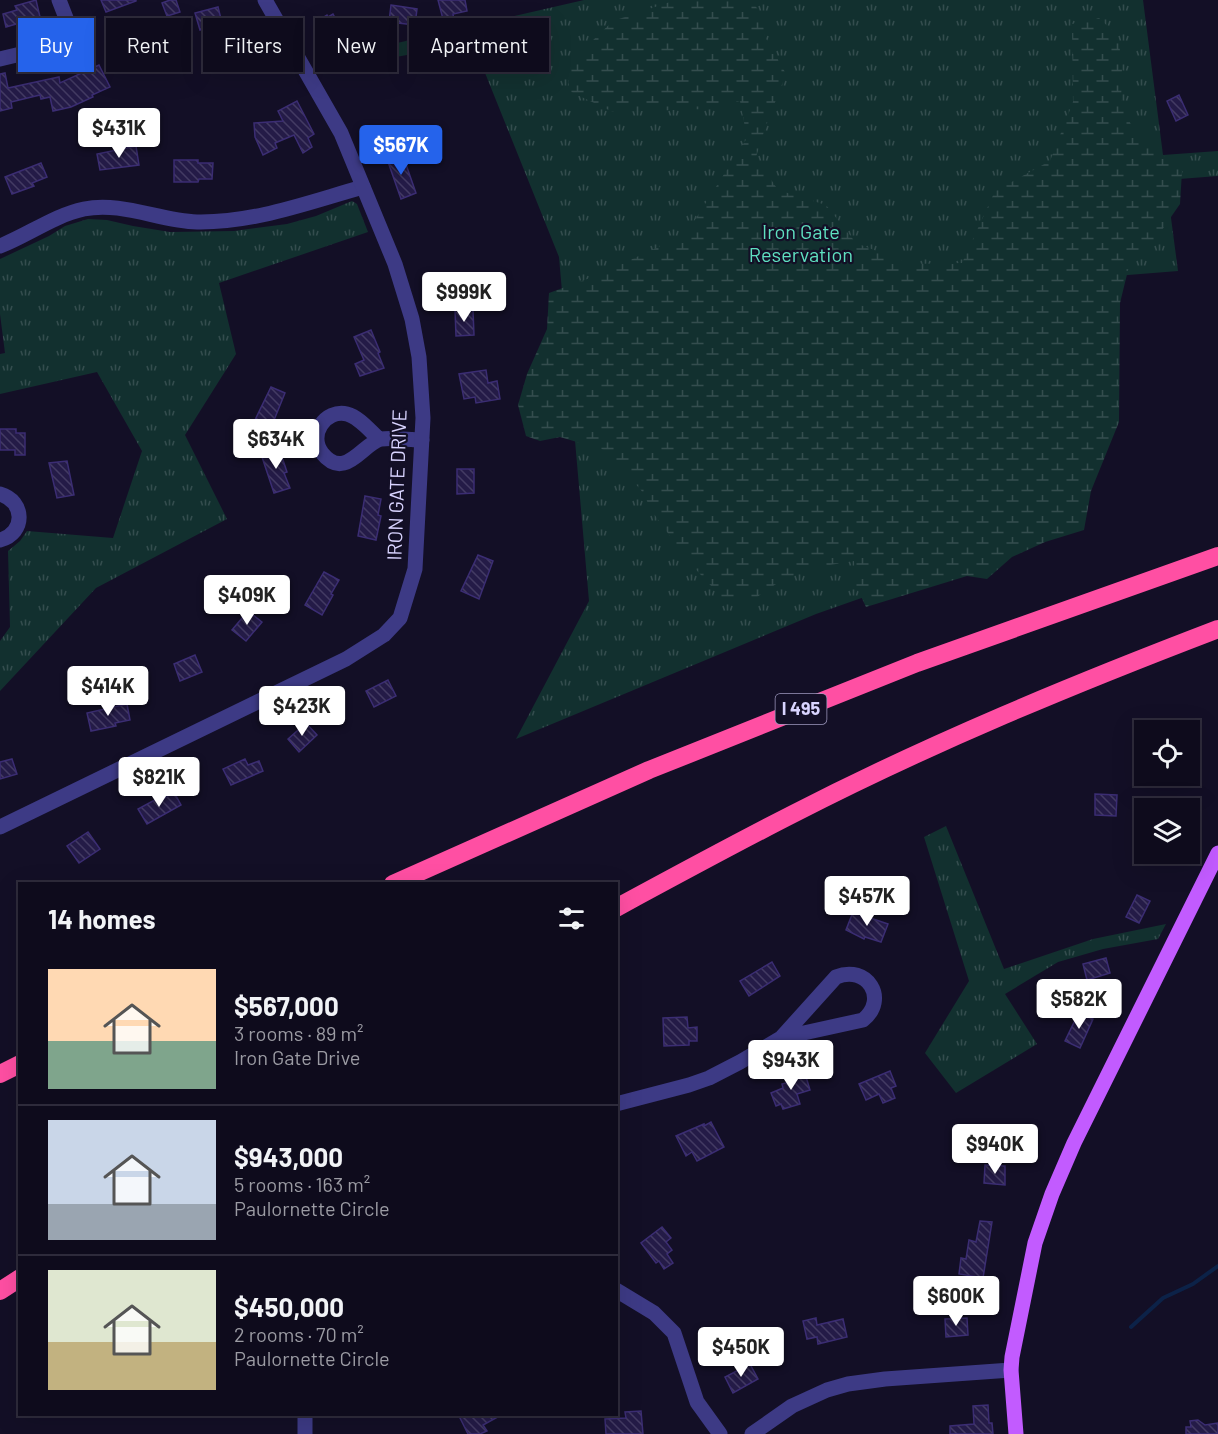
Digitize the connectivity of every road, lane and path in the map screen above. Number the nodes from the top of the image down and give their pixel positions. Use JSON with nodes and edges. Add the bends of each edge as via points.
{"nodes":[{"id":1,"x":59,"y":0,"type":"edge"},
{"id":2,"x":265,"y":0,"type":"edge"},
{"id":3,"x":0,"y":59,"type":"edge"},
{"id":4,"x":363,"y":187,"type":"junction"},
{"id":5,"x":0,"y":246,"type":"edge"},
{"id":6,"x":379,"y":439,"type":"dead end"},
{"id":7,"x":422,"y":440,"type":"junction"},
{"id":8,"x":0,"y":494,"type":"edge"},
{"id":9,"x":0,"y":540,"type":"edge"},
{"id":10,"x":1218,"y":556,"type":"edge"},
{"id":11,"x":1218,"y":629,"type":"edge"},
{"id":12,"x":0,"y":826,"type":"edge"},
{"id":13,"x":1217,"y":855,"type":"edge"},
{"id":14,"x":397,"y":882,"type":"edge"},
{"id":15,"x":618,"y":907,"type":"edge"},
{"id":16,"x":781,"y":1038,"type":"junction"},
{"id":17,"x":18,"y":1065,"type":"edge"},
{"id":18,"x":0,"y":1074,"type":"edge"},
{"id":19,"x":618,"y":1104,"type":"edge"},
{"id":20,"x":18,"y":1279,"type":"edge"},
{"id":21,"x":0,"y":1291,"type":"edge"},
{"id":22,"x":618,"y":1291,"type":"edge"},
{"id":23,"x":1011,"y":1370,"type":"junction"},
{"id":24,"x":305,"y":1416,"type":"edge"},
{"id":25,"x":305,"y":1434,"type":"edge"},
{"id":26,"x":720,"y":1434,"type":"edge"},
{"id":27,"x":752,"y":1434,"type":"edge"},
{"id":28,"x":1016,"y":1434,"type":"edge"}],
"edges":[{"from":1,"to":3,"type":"street","via":[[75,41]]},
{"from":2,"to":4,"type":"street","name":"IRON GATE DRIVE","via":[[341,133]]},
{"from":4,"to":5,"type":"street","via":[[266,214],[216,222],[175,220],[95,207],[61,217]]},
{"from":4,"to":7,"type":"street","name":"IRON GATE DRIVE","via":[[395,264],[412,319],[419,357]]},
{"from":6,"to":7,"type":"street"},
{"from":7,"to":12,"type":"street","name":"IRON GATE DRIVE","via":[[416,569],[400,618],[384,635],[346,659]]},
{"from":8,"to":9,"type":"street","via":[[13,500],[20,514],[14,533]]},
{"from":10,"to":14,"type":"highway","number":"I 495","via":[[917,663],[649,770]]},
{"from":11,"to":15,"type":"highway","via":[[1110,670],[950,739],[794,813]]},
{"from":13,"to":23,"type":"main road","via":[[1052,1194],[1035,1243]]},
{"from":16,"to":16,"type":"street","via":[[863,1020],[873,1007],[871,986],[858,975],[836,977]]},
{"from":16,"to":19,"type":"street","via":[[709,1078]]},
{"from":17,"to":18,"type":"highway"},
{"from":20,"to":21,"type":"highway"},
{"from":22,"to":26,"type":"street","via":[[654,1313],[674,1334],[697,1402]]},
{"from":23,"to":27,"type":"street","via":[[848,1384],[792,1406]]},
{"from":23,"to":28,"type":"main road"},
{"from":24,"to":25,"type":"street"}]}
